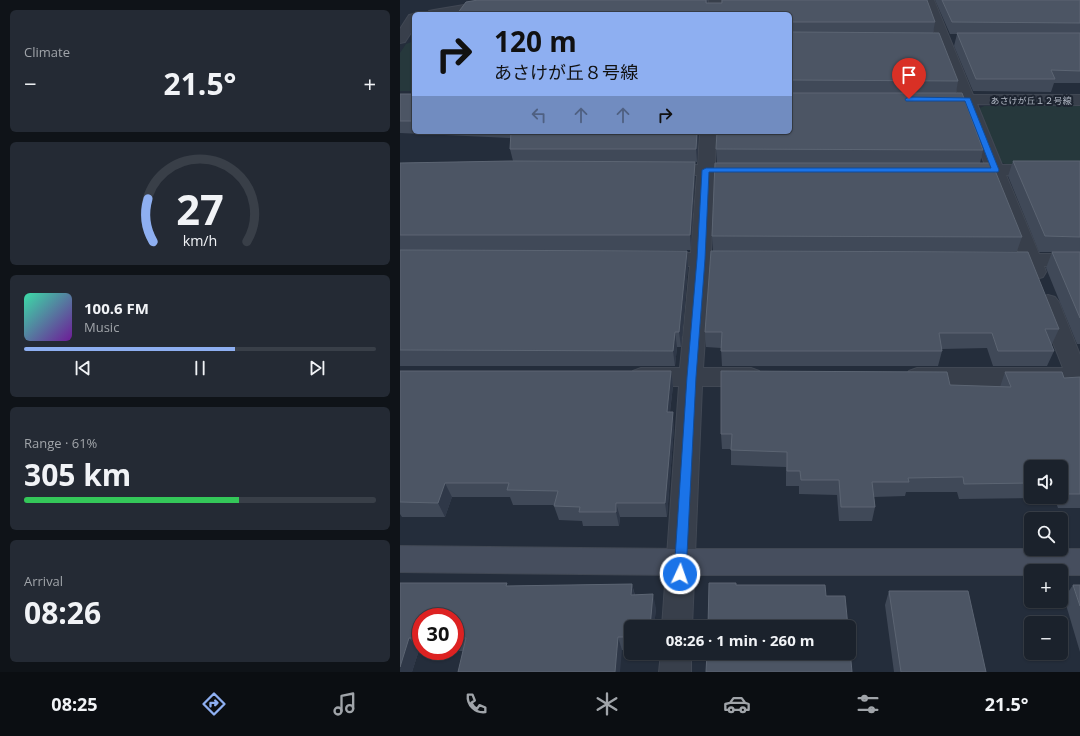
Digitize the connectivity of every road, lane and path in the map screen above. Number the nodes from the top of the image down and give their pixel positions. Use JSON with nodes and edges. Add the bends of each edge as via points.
{"nodes":[{"id":1,"x":517,"y":0,"type":"edge"},
{"id":2,"x":715,"y":0,"type":"edge"},
{"id":3,"x":928,"y":0,"type":"edge"},
{"id":4,"x":446,"y":12,"type":"edge"},
{"id":5,"x":714,"y":12,"type":"edge"},
{"id":6,"x":412,"y":18,"type":"edge"},
{"id":7,"x":400,"y":21,"type":"edge"},
{"id":8,"x":412,"y":21,"type":"edge"},
{"id":9,"x":412,"y":38,"type":"edge"},
{"id":10,"x":400,"y":39,"type":"edge"},
{"id":11,"x":937,"y":99,"type":"edge"},
{"id":12,"x":968,"y":99,"type":"junction"},
{"id":13,"x":1080,"y":100,"type":"edge"},
{"id":14,"x":708,"y":134,"type":"edge"},
{"id":15,"x":651,"y":170,"type":"edge"},
{"id":16,"x":706,"y":170,"type":"junction"},
{"id":17,"x":760,"y":170,"type":"edge"},
{"id":18,"x":948,"y":170,"type":"edge"},
{"id":19,"x":995,"y":170,"type":"junction"},
{"id":20,"x":1080,"y":170,"type":"edge"},
{"id":21,"x":638,"y":259,"type":"edge"},
{"id":22,"x":701,"y":259,"type":"junction"},
{"id":23,"x":755,"y":260,"type":"edge"},
{"id":24,"x":986,"y":260,"type":"edge"},
{"id":25,"x":1031,"y":260,"type":"junction"},
{"id":26,"x":1080,"y":260,"type":"edge"},
{"id":27,"x":620,"y":377,"type":"edge"},
{"id":28,"x":691,"y":377,"type":"junction"},
{"id":29,"x":770,"y":377,"type":"edge"},
{"id":30,"x":896,"y":377,"type":"edge"},
{"id":31,"x":1079,"y":379,"type":"edge"},
{"id":32,"x":400,"y":559,"type":"edge"},
{"id":33,"x":680,"y":562,"type":"junction"},
{"id":34,"x":1080,"y":562,"type":"edge"},
{"id":35,"x":677,"y":620,"type":"edge"},
{"id":36,"x":676,"y":660,"type":"edge"},
{"id":37,"x":675,"y":672,"type":"edge"}],
"edges":[{"from":1,"to":4,"type":"street"},
{"from":2,"to":5,"type":"street"},
{"from":3,"to":12,"type":"street"},
{"from":6,"to":7,"type":"street"},
{"from":8,"to":10,"type":"street"},
{"from":9,"to":10,"type":"street"},
{"from":11,"to":12,"type":"street","name":"あさけが丘１２号線"},
{"from":12,"to":13,"type":"street","name":"あさけが丘１２号線"},
{"from":12,"to":19,"type":"street"},
{"from":14,"to":16,"type":"street"},
{"from":15,"to":16,"type":"street"},
{"from":16,"to":17,"type":"street"},
{"from":16,"to":22,"type":"street"},
{"from":18,"to":19,"type":"street"},
{"from":19,"to":20,"type":"street"},
{"from":19,"to":25,"type":"street"},
{"from":21,"to":22,"type":"street"},
{"from":22,"to":23,"type":"street"},
{"from":22,"to":28,"type":"street"},
{"from":24,"to":25,"type":"street"},
{"from":25,"to":26,"type":"street"},
{"from":25,"to":31,"type":"street"},
{"from":27,"to":28,"type":"street"},
{"from":28,"to":29,"type":"street"},
{"from":28,"to":33,"type":"street"},
{"from":30,"to":31,"type":"street"},
{"from":32,"to":33,"type":"street"},
{"from":33,"to":34,"type":"street"},
{"from":33,"to":35,"type":"street"},
{"from":36,"to":37,"type":"street"}]}
